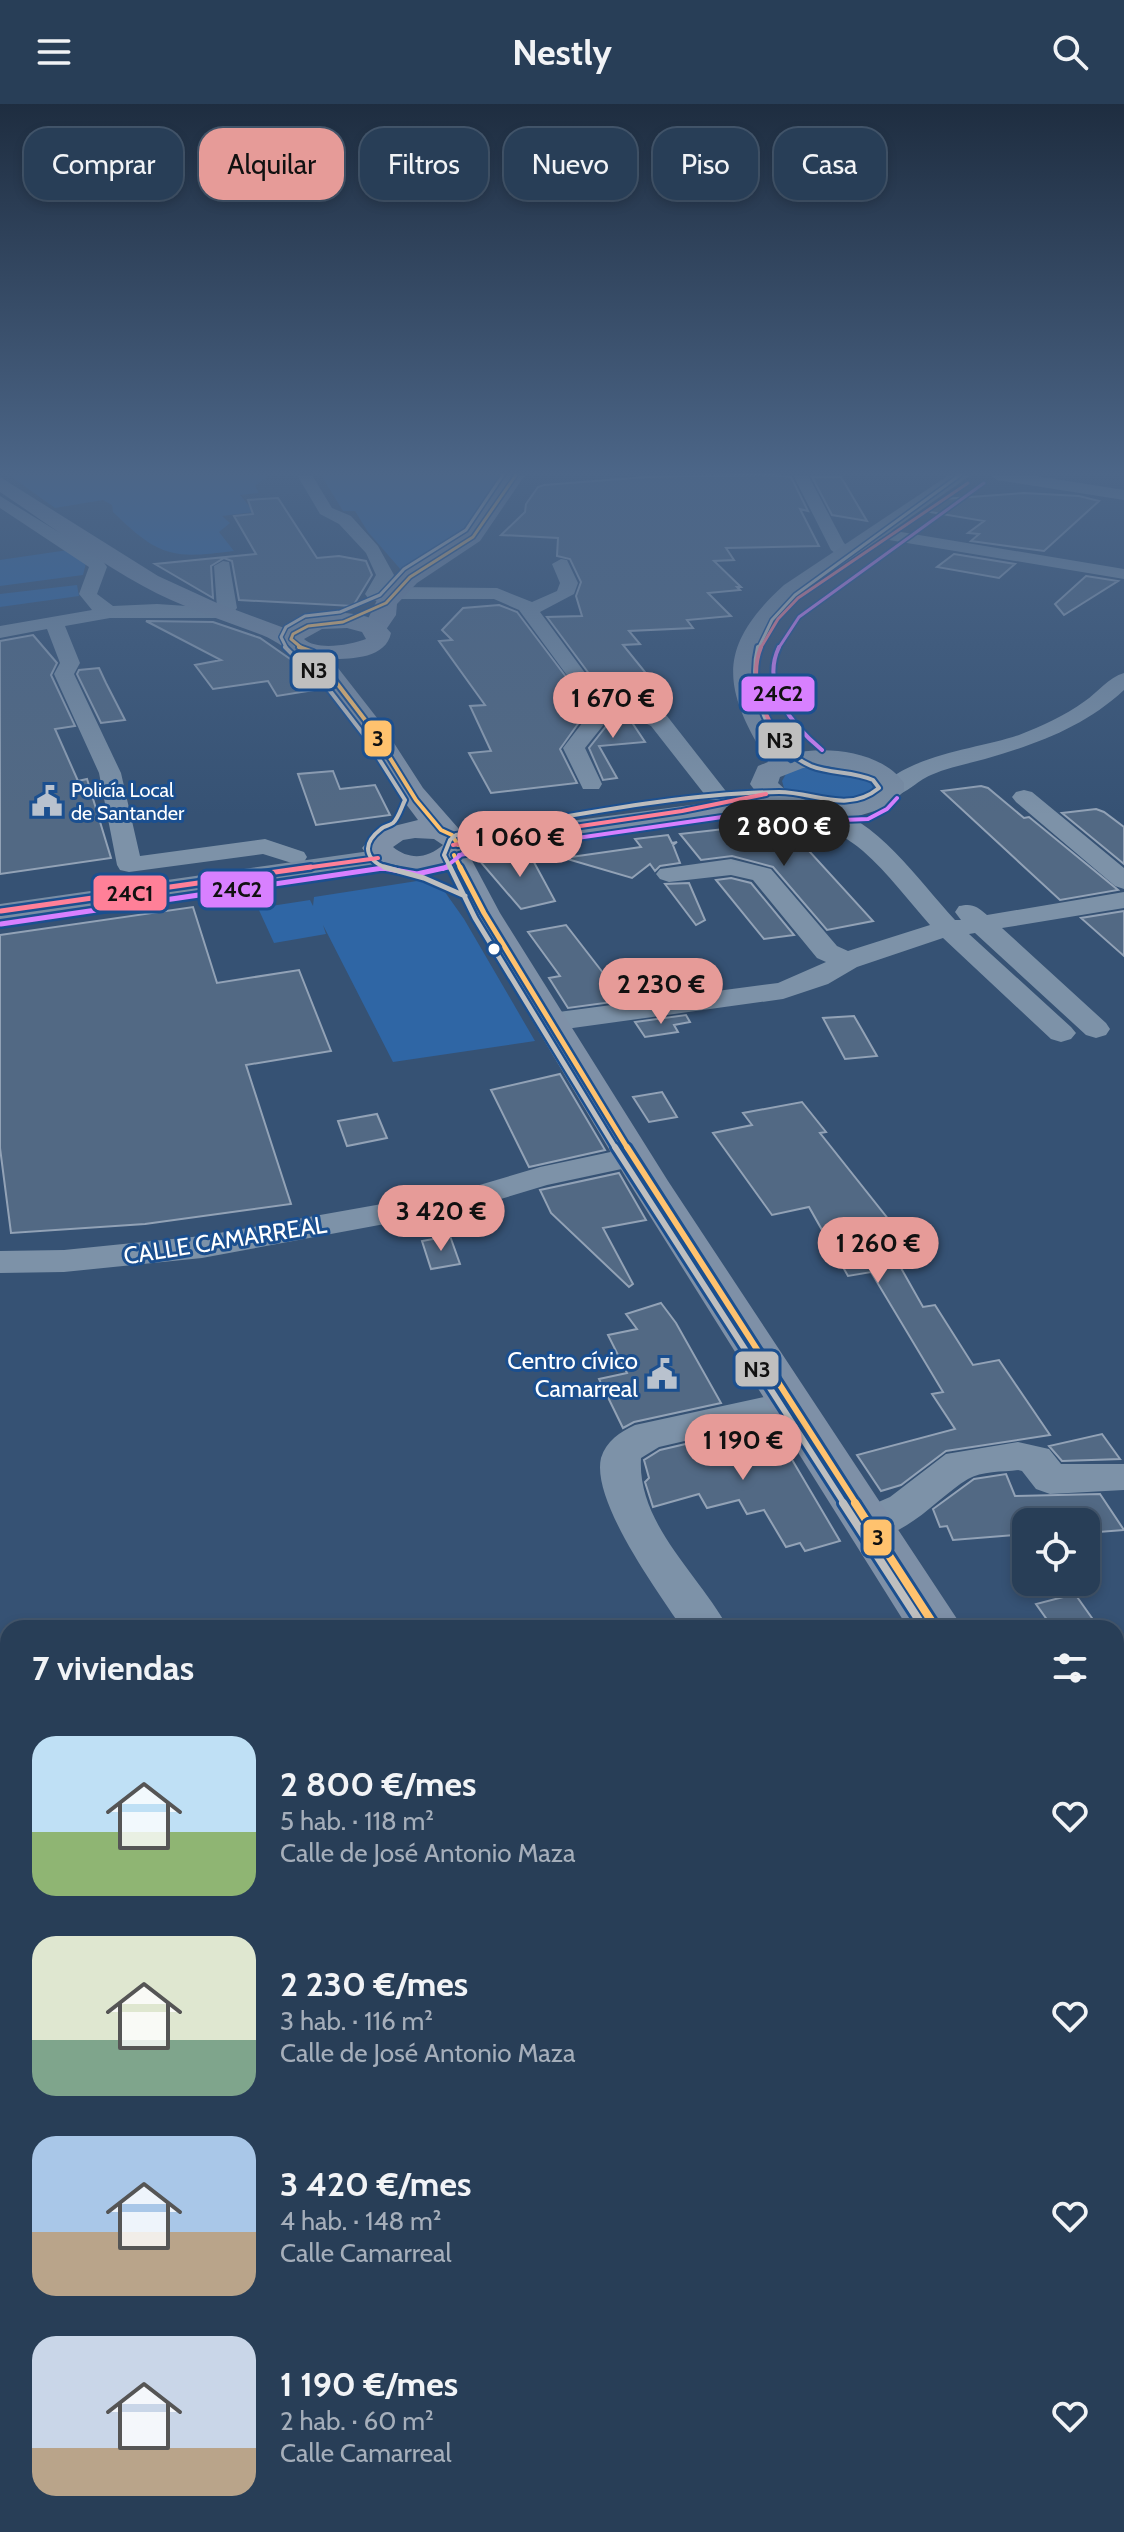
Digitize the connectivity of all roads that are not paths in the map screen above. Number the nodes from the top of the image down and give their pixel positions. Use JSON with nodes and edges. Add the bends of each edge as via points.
{"nodes":[{"id":1,"x":143,"y":588,"type":"edge"},
{"id":2,"x":166,"y":588,"type":"edge"},
{"id":3,"x":224,"y":588,"type":"edge"},
{"id":4,"x":377,"y":588,"type":"edge"},
{"id":5,"x":399,"y":588,"type":"edge"},
{"id":6,"x":567,"y":588,"type":"edge"},
{"id":7,"x":797,"y":588,"type":"edge"},
{"id":8,"x":819,"y":588,"type":"edge"},
{"id":9,"x":86,"y":591,"type":"joint"},
{"id":10,"x":390,"y":598,"type":"junction"},
{"id":11,"x":129,"y":603,"type":"junction"},
{"id":12,"x":529,"y":610,"type":"junction"},
{"id":13,"x":110,"y":612,"type":"junction"},
{"id":14,"x":219,"y":613,"type":"junction"},
{"id":15,"x":54,"y":622,"type":"junction"},
{"id":16,"x":331,"y":622,"type":"junction"},
{"id":17,"x":2,"y":629,"type":"edge"},
{"id":18,"x":373,"y":637,"type":"junction"},
{"id":19,"x":302,"y":646,"type":"junction"},
{"id":20,"x":1124,"y":679,"type":"edge"},
{"id":21,"x":593,"y":690,"type":"junction"},
{"id":22,"x":372,"y":729,"type":"junction"},
{"id":23,"x":816,"y":758,"type":"junction"},
{"id":24,"x":942,"y":762,"type":"junction"},
{"id":25,"x":857,"y":763,"type":"junction"},
{"id":26,"x":777,"y":783,"type":"junction"},
{"id":27,"x":591,"y":784,"type":"dead end"},
{"id":28,"x":890,"y":791,"type":"junction"},
{"id":29,"x":717,"y":795,"type":"junction"},
{"id":30,"x":1024,"y":797,"type":"dead end"},
{"id":31,"x":416,"y":800,"type":"junction"},
{"id":32,"x":867,"y":809,"type":"junction"},
{"id":33,"x":820,"y":811,"type":"junction"},
{"id":34,"x":387,"y":846,"type":"junction"},
{"id":35,"x":455,"y":851,"type":"junction"},
{"id":36,"x":295,"y":857,"type":"junction"},
{"id":37,"x":249,"y":871,"type":"junction"},
{"id":38,"x":669,"y":874,"type":"dead end"},
{"id":39,"x":1124,"y":881,"type":"edge"},
{"id":40,"x":1124,"y":900,"type":"edge"},
{"id":41,"x":0,"y":901,"type":"edge"},
{"id":42,"x":0,"y":914,"type":"edge"},
{"id":43,"x":980,"y":923,"type":"junction"},
{"id":44,"x":949,"y":929,"type":"junction"},
{"id":45,"x":847,"y":961,"type":"junction"},
{"id":46,"x":551,"y":1022,"type":"junction"},
{"id":47,"x":1096,"y":1029,"type":"dead end"},
{"id":48,"x":1061,"y":1033,"type":"dead end"},
{"id":49,"x":634,"y":1157,"type":"junction"},
{"id":50,"x":0,"y":1262,"type":"edge"},
{"id":51,"x":792,"y":1404,"type":"junction"},
{"id":52,"x":1120,"y":1477,"type":"dead end"},
{"id":53,"x":868,"y":1524,"type":"junction"},
{"id":54,"x":701,"y":1620,"type":"edge"},
{"id":55,"x":931,"y":1620,"type":"edge"}],
"edges":[{"from":1,"to":11,"type":"street"},
{"from":2,"to":14,"type":"highway"},
{"from":3,"to":14,"type":"street","via":[[228,608]]},
{"from":4,"to":10,"type":"street","via":[[374,594]]},
{"from":5,"to":10,"type":"main road"},
{"from":6,"to":12,"type":"street"},
{"from":7,"to":26,"type":"main road","via":[[772,606],[756,627],[748,652],[745,693]]},
{"from":8,"to":23,"type":"main road","via":[[792,610],[766,655],[765,680],[771,705],[796,744]]},
{"from":9,"to":11,"type":"street","via":[[105,601]]},
{"from":9,"to":13,"type":"street"},
{"from":10,"to":12,"type":"street","via":[[497,594]]},
{"from":10,"to":16,"type":"main road"},
{"from":10,"to":18,"type":"main road"},
{"from":11,"to":13,"type":"street"},
{"from":11,"to":14,"type":"street","via":[[177,602]]},
{"from":12,"to":21,"type":"street"},
{"from":13,"to":14,"type":"street"},
{"from":13,"to":15,"type":"street"},
{"from":14,"to":16,"type":"highway"},
{"from":14,"to":19,"type":"highway"},
{"from":15,"to":17,"type":"street"},
{"from":15,"to":36,"type":"street","via":[[70,663],[64,674],[110,773],[129,865],[265,846]]},
{"from":16,"to":18,"type":"highway"},
{"from":16,"to":19,"type":"highway","via":[[299,630]]},
{"from":18,"to":19,"type":"highway","via":[[345,652]]},
{"from":18,"to":22,"type":"highway","via":[[348,670]]},
{"from":19,"to":22,"type":"highway"},
{"from":20,"to":24,"type":"street","via":[[1086,712],[1048,732]]},
{"from":21,"to":27,"type":"street","via":[[594,723],[574,748]]},
{"from":21,"to":29,"type":"street","via":[[659,721]]},
{"from":22,"to":31,"type":"highway"},
{"from":23,"to":25,"type":"main road"},
{"from":23,"to":26,"type":"main road"},
{"from":24,"to":25,"type":"street"},
{"from":24,"to":28,"type":"street","via":[[910,774]]},
{"from":25,"to":28,"type":"main road","via":[[883,775]]},
{"from":26,"to":29,"type":"main road"},
{"from":26,"to":33,"type":"main road"},
{"from":26,"to":35,"type":"main road","via":[[693,811]]},
{"from":28,"to":32,"type":"main road"},
{"from":29,"to":35,"type":"main road"},
{"from":30,"to":39,"type":"street"},
{"from":31,"to":34,"type":"highway"},
{"from":31,"to":35,"type":"highway"},
{"from":32,"to":33,"type":"main road"},
{"from":32,"to":43,"type":"street"},
{"from":33,"to":44,"type":"street","via":[[846,822],[868,841]]},
{"from":34,"to":35,"type":"highway"},
{"from":34,"to":35,"type":"highway","via":[[399,864],[419,865]]},
{"from":34,"to":36,"type":"main road"},
{"from":34,"to":37,"type":"main road"},
{"from":35,"to":46,"type":"highway"},
{"from":36,"to":37,"type":"main road"},
{"from":37,"to":41,"type":"main road"},
{"from":37,"to":42,"type":"main road"},
{"from":38,"to":45,"type":"street","via":[[731,867],[762,874],[827,952]]},
{"from":40,"to":43,"type":"street"},
{"from":43,"to":44,"type":"street"},
{"from":43,"to":47,"type":"street"},
{"from":44,"to":45,"type":"street"},
{"from":44,"to":48,"type":"street"},
{"from":45,"to":46,"type":"street","via":[[783,991]]},
{"from":46,"to":49,"type":"highway"},
{"from":49,"to":50,"type":"street","name":"CALLE CAMARREAL","via":[[444,1203],[202,1247]]},
{"from":49,"to":51,"type":"highway"},
{"from":51,"to":53,"type":"highway"},
{"from":51,"to":54,"type":"street","via":[[649,1435],[629,1445],[620,1460],[627,1505]]},
{"from":52,"to":53,"type":"street","via":[[1050,1479],[1035,1459],[1018,1456],[960,1464],[904,1508]]},
{"from":53,"to":55,"type":"highway"}]}
